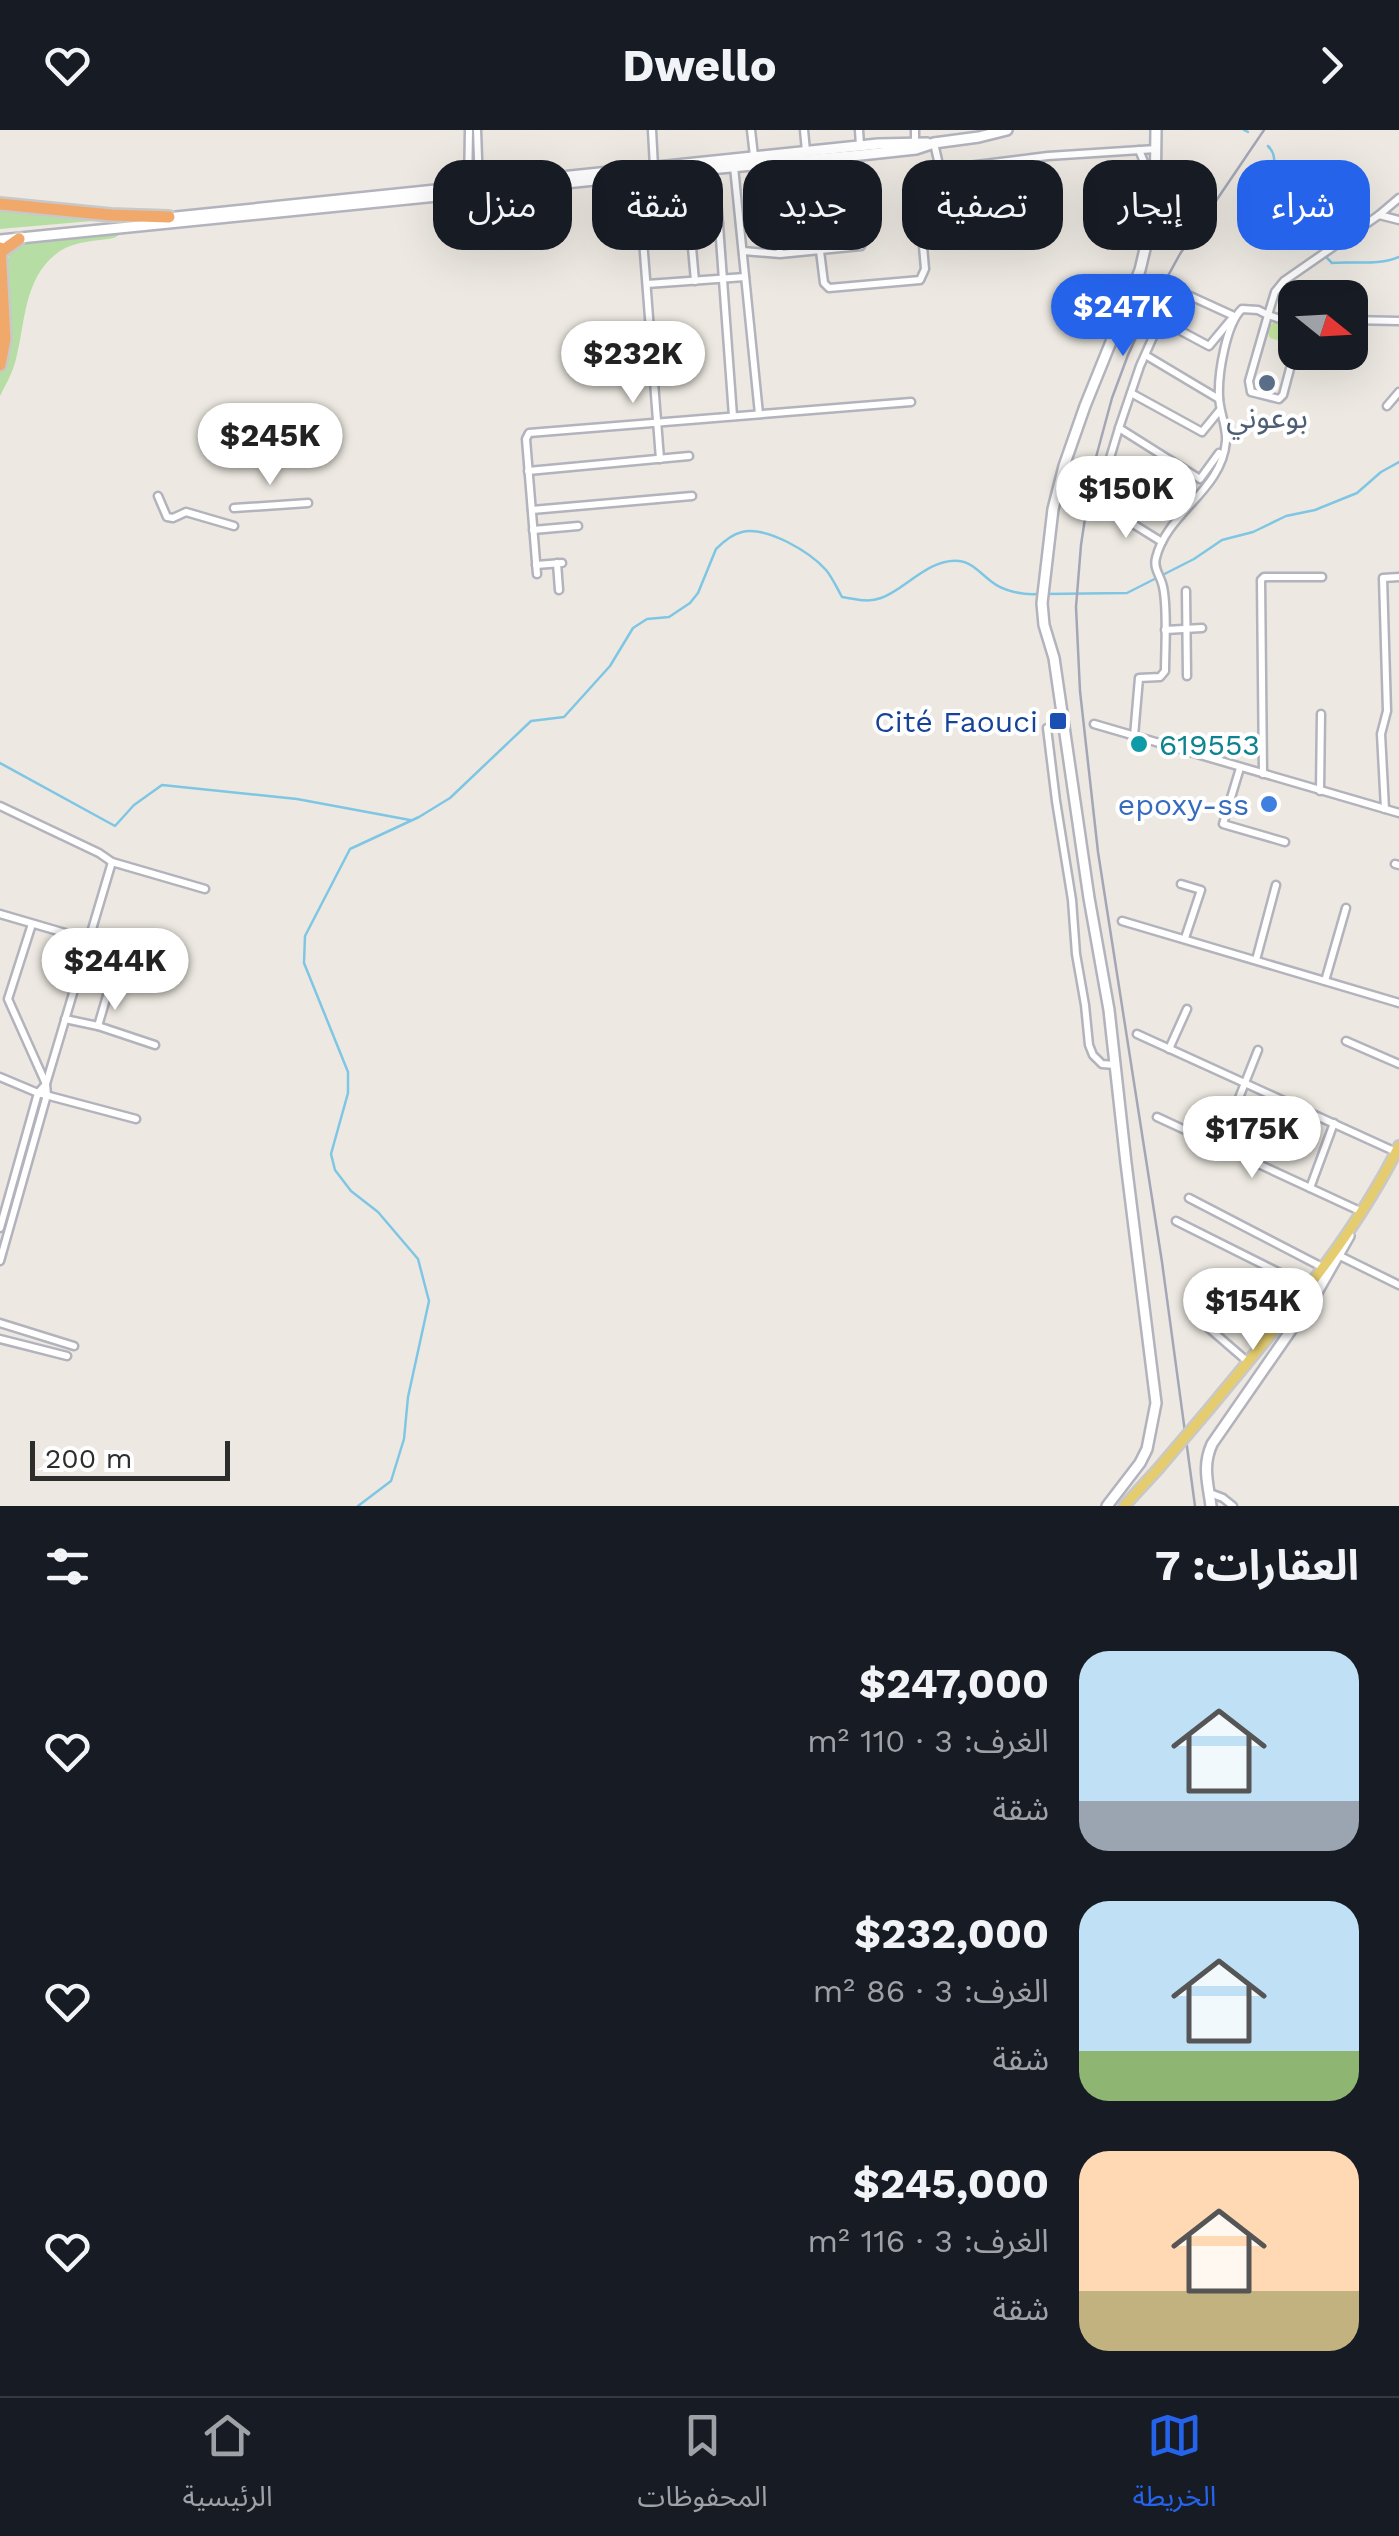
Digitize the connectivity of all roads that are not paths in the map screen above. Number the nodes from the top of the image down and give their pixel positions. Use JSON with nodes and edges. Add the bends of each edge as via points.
{"nodes":[{"id":1,"x":469,"y":130,"type":"edge"},
{"id":2,"x":477,"y":130,"type":"edge"},
{"id":3,"x":652,"y":130,"type":"edge"},
{"id":4,"x":751,"y":130,"type":"edge"},
{"id":5,"x":804,"y":130,"type":"edge"},
{"id":6,"x":859,"y":130,"type":"edge"},
{"id":7,"x":915,"y":130,"type":"edge"},
{"id":8,"x":1003,"y":130,"type":"edge"},
{"id":9,"x":1156,"y":130,"type":"edge"},
{"id":10,"x":979,"y":134,"type":"edge"},
{"id":11,"x":916,"y":142,"type":"junction"},
{"id":12,"x":934,"y":144,"type":"junction"},
{"id":13,"x":860,"y":146,"type":"junction"},
{"id":14,"x":1156,"y":149,"type":"junction"},
{"id":15,"x":1139,"y":150,"type":"junction"},
{"id":16,"x":806,"y":151,"type":"junction"},
{"id":17,"x":754,"y":156,"type":"junction"},
{"id":18,"x":472,"y":160,"type":"edge"},
{"id":19,"x":475,"y":160,"type":"edge"},
{"id":20,"x":654,"y":160,"type":"edge"},
{"id":21,"x":718,"y":160,"type":"edge"},
{"id":22,"x":1143,"y":160,"type":"edge"},
{"id":23,"x":1156,"y":160,"type":"edge"},
{"id":24,"x":734,"y":167,"type":"junction"},
{"id":25,"x":723,"y":168,"type":"edge"},
{"id":26,"x":433,"y":193,"type":"edge"},
{"id":27,"x":1399,"y":198,"type":"edge"},
{"id":28,"x":0,"y":204,"type":"edge"},
{"id":29,"x":1379,"y":215,"type":"junction"},
{"id":30,"x":216,"y":216,"type":"junction"},
{"id":31,"x":169,"y":218,"type":"junction"},
{"id":32,"x":1399,"y":220,"type":"edge"},
{"id":33,"x":19,"y":239,"type":"joint"},
{"id":34,"x":0,"y":244,"type":"edge"},
{"id":35,"x":644,"y":250,"type":"edge"},
{"id":36,"x":692,"y":250,"type":"edge"},
{"id":37,"x":721,"y":250,"type":"edge"},
{"id":38,"x":923,"y":250,"type":"edge"},
{"id":39,"x":1145,"y":250,"type":"edge"},
{"id":40,"x":743,"y":251,"type":"junction"},
{"id":41,"x":820,"y":251,"type":"junction"},
{"id":42,"x":780,"y":254,"type":"junction"},
{"id":43,"x":745,"y":277,"type":"junction"},
{"id":44,"x":723,"y":279,"type":"junction"},
{"id":45,"x":695,"y":281,"type":"junction"},
{"id":46,"x":646,"y":284,"type":"junction"},
{"id":47,"x":1188,"y":294,"type":"dead end"},
{"id":48,"x":1268,"y":315,"type":"junction"},
{"id":49,"x":1234,"y":316,"type":"junction"},
{"id":50,"x":1278,"y":318,"type":"edge"},
{"id":51,"x":1368,"y":320,"type":"edge"},
{"id":52,"x":1399,"y":321,"type":"edge"},
{"id":53,"x":1146,"y":356,"type":"junction"},
{"id":54,"x":0,"y":365,"type":"edge"},
{"id":55,"x":1290,"y":370,"type":"edge"},
{"id":56,"x":1399,"y":392,"type":"edge"},
{"id":57,"x":1131,"y":394,"type":"junction"},
{"id":58,"x":1218,"y":399,"type":"junction"},
{"id":59,"x":911,"y":402,"type":"dead end"},
{"id":60,"x":1388,"y":406,"type":"dead end"},
{"id":61,"x":1221,"y":409,"type":"junction"},
{"id":62,"x":759,"y":414,"type":"junction"},
{"id":63,"x":732,"y":416,"type":"junction"},
{"id":64,"x":657,"y":422,"type":"junction"},
{"id":65,"x":1119,"y":428,"type":"junction"},
{"id":66,"x":1226,"y":443,"type":"junction"},
{"id":67,"x":690,"y":456,"type":"dead end"},
{"id":68,"x":660,"y":459,"type":"junction"},
{"id":69,"x":1111,"y":466,"type":"junction"},
{"id":70,"x":528,"y":471,"type":"junction"},
{"id":71,"x":158,"y":496,"type":"dead end"},
{"id":72,"x":692,"y":496,"type":"dead end"},
{"id":73,"x":308,"y":504,"type":"dead end"},
{"id":74,"x":234,"y":508,"type":"dead end"},
{"id":75,"x":532,"y":510,"type":"junction"},
{"id":76,"x":1182,"y":515,"type":"junction"},
{"id":77,"x":234,"y":526,"type":"dead end"},
{"id":78,"x":578,"y":526,"type":"dead end"},
{"id":79,"x":534,"y":530,"type":"junction"},
{"id":80,"x":1162,"y":542,"type":"junction"},
{"id":81,"x":1322,"y":577,"type":"dead end"},
{"id":82,"x":1399,"y":577,"type":"edge"},
{"id":83,"x":559,"y":590,"type":"dead end"},
{"id":84,"x":1186,"y":591,"type":"dead end"},
{"id":85,"x":1202,"y":628,"type":"dead end"},
{"id":86,"x":1186,"y":629,"type":"junction"},
{"id":87,"x":1165,"y":630,"type":"junction"},
{"id":88,"x":1186,"y":676,"type":"dead end"},
{"id":89,"x":1321,"y":714,"type":"dead end"},
{"id":90,"x":1094,"y":724,"type":"dead end"},
{"id":91,"x":1047,"y":728,"type":"dead end"},
{"id":92,"x":1134,"y":736,"type":"junction"},
{"id":93,"x":1240,"y":768,"type":"junction"},
{"id":94,"x":1262,"y":774,"type":"junction"},
{"id":95,"x":1320,"y":791,"type":"junction"},
{"id":96,"x":0,"y":806,"type":"edge"},
{"id":97,"x":1384,"y":810,"type":"junction"},
{"id":98,"x":1399,"y":814,"type":"edge"},
{"id":99,"x":1285,"y":842,"type":"dead end"},
{"id":100,"x":112,"y":862,"type":"junction"},
{"id":101,"x":1181,"y":884,"type":"dead end"},
{"id":102,"x":1276,"y":885,"type":"dead end"},
{"id":103,"x":205,"y":889,"type":"dead end"},
{"id":104,"x":1346,"y":908,"type":"dead end"},
{"id":105,"x":0,"y":914,"type":"edge"},
{"id":106,"x":1122,"y":921,"type":"dead end"},
{"id":107,"x":32,"y":924,"type":"junction"},
{"id":108,"x":1185,"y":938,"type":"junction"},
{"id":109,"x":89,"y":940,"type":"junction"},
{"id":110,"x":1256,"y":960,"type":"junction"},
{"id":111,"x":174,"y":964,"type":"dead end"},
{"id":112,"x":1325,"y":981,"type":"junction"},
{"id":113,"x":4,"y":998,"type":"edge"},
{"id":114,"x":1399,"y":1003,"type":"edge"},
{"id":115,"x":1186,"y":1010,"type":"dead end"},
{"id":116,"x":65,"y":1019,"type":"junction"},
{"id":117,"x":98,"y":1026,"type":"junction"},
{"id":118,"x":1137,"y":1034,"type":"dead end"},
{"id":119,"x":1346,"y":1041,"type":"dead end"},
{"id":120,"x":155,"y":1044,"type":"dead end"},
{"id":121,"x":1169,"y":1048,"type":"junction"},
{"id":122,"x":1258,"y":1050,"type":"dead end"},
{"id":123,"x":1399,"y":1064,"type":"edge"},
{"id":124,"x":1115,"y":1065,"type":"junction"},
{"id":125,"x":0,"y":1077,"type":"edge"},
{"id":126,"x":46,"y":1084,"type":"junction"},
{"id":127,"x":1246,"y":1084,"type":"junction"},
{"id":128,"x":38,"y":1093,"type":"junction"},
{"id":129,"x":47,"y":1095,"type":"junction"},
{"id":130,"x":1237,"y":1103,"type":"dead end"},
{"id":131,"x":1157,"y":1118,"type":"dead end"},
{"id":132,"x":136,"y":1120,"type":"dead end"},
{"id":133,"x":1334,"y":1123,"type":"junction"},
{"id":134,"x":1398,"y":1149,"type":"edge"},
{"id":135,"x":1388,"y":1166,"type":"junction"},
{"id":136,"x":1399,"y":1172,"type":"edge"},
{"id":137,"x":1310,"y":1188,"type":"junction"},
{"id":138,"x":1189,"y":1198,"type":"dead end"},
{"id":139,"x":1362,"y":1212,"type":"junction"},
{"id":140,"x":1176,"y":1221,"type":"dead end"},
{"id":141,"x":0,"y":1228,"type":"edge"},
{"id":142,"x":1338,"y":1255,"type":"junction"},
{"id":143,"x":0,"y":1261,"type":"edge"},
{"id":144,"x":1322,"y":1268,"type":"junction"},
{"id":145,"x":1399,"y":1285,"type":"edge"},
{"id":146,"x":1308,"y":1286,"type":"junction"},
{"id":147,"x":0,"y":1323,"type":"edge"},
{"id":148,"x":1202,"y":1323,"type":"dead end"},
{"id":149,"x":0,"y":1339,"type":"edge"},
{"id":150,"x":74,"y":1346,"type":"dead end"},
{"id":151,"x":68,"y":1356,"type":"dead end"},
{"id":152,"x":1248,"y":1362,"type":"junction"},
{"id":153,"x":1210,"y":1493,"type":"junction"},
{"id":154,"x":1128,"y":1504,"type":"edge"},
{"id":155,"x":1107,"y":1506,"type":"edge"},
{"id":156,"x":1211,"y":1506,"type":"edge"},
{"id":157,"x":1233,"y":1506,"type":"edge"}],
"edges":[{"from":1,"to":18,"type":"street"},
{"from":2,"to":19,"type":"street"},
{"from":3,"to":20,"type":"street"},
{"from":4,"to":17,"type":"street"},
{"from":5,"to":16,"type":"street"},
{"from":6,"to":13,"type":"street"},
{"from":7,"to":11,"type":"street"},
{"from":8,"to":10,"type":"main road"},
{"from":9,"to":14,"type":"main road"},
{"from":10,"to":12,"type":"main road"},
{"from":11,"to":12,"type":"main road"},
{"from":11,"to":13,"type":"main road"},
{"from":12,"to":15,"type":"street","via":[[944,169]]},
{"from":12,"to":24,"type":"main road"},
{"from":13,"to":16,"type":"main road"},
{"from":14,"to":15,"type":"street"},
{"from":14,"to":23,"type":"main road"},
{"from":15,"to":22,"type":"street"},
{"from":16,"to":17,"type":"main road"},
{"from":17,"to":21,"type":"main road"},
{"from":24,"to":25,"type":"main road"},
{"from":24,"to":40,"type":"street"},
{"from":26,"to":30,"type":"main road"},
{"from":27,"to":29,"type":"street"},
{"from":28,"to":31,"type":"highway"},
{"from":29,"to":32,"type":"street"},
{"from":29,"to":48,"type":"street","via":[[1278,286]]},
{"from":30,"to":31,"type":"main road"},
{"from":30,"to":33,"type":"main road"},
{"from":31,"to":34,"type":"main road"},
{"from":33,"to":34,"type":"highway"},
{"from":34,"to":54,"type":"highway"},
{"from":35,"to":46,"type":"street"},
{"from":36,"to":45,"type":"street"},
{"from":37,"to":44,"type":"street"},
{"from":38,"to":41,"type":"street","via":[[920,280],[829,288]]},
{"from":39,"to":124,"type":"main road","via":[[1058,486],[1042,603]]},
{"from":40,"to":42,"type":"street"},
{"from":40,"to":43,"type":"street"},
{"from":41,"to":42,"type":"street"},
{"from":41,"to":42,"type":"street","via":[[863,245],[858,205],[781,210]]},
{"from":43,"to":44,"type":"street"},
{"from":43,"to":62,"type":"street"},
{"from":44,"to":45,"type":"street"},
{"from":44,"to":63,"type":"street"},
{"from":45,"to":46,"type":"street"},
{"from":46,"to":64,"type":"street"},
{"from":47,"to":49,"type":"street"},
{"from":48,"to":49,"type":"street","via":[[1242,309]]},
{"from":48,"to":50,"type":"street"},
{"from":48,"to":55,"type":"street","via":[[1249,381],[1252,392],[1279,399]]},
{"from":49,"to":53,"type":"street","via":[[1209,346],[1166,323],[1157,328]]},
{"from":49,"to":58,"type":"street"},
{"from":51,"to":52,"type":"street"},
{"from":53,"to":57,"type":"street"},
{"from":53,"to":58,"type":"street"},
{"from":56,"to":60,"type":"street"},
{"from":57,"to":61,"type":"street","via":[[1202,432]]},
{"from":57,"to":65,"type":"street"},
{"from":58,"to":61,"type":"street"},
{"from":59,"to":62,"type":"street"},
{"from":61,"to":66,"type":"street"},
{"from":62,"to":63,"type":"street"},
{"from":63,"to":64,"type":"street"},
{"from":64,"to":68,"type":"street"},
{"from":64,"to":70,"type":"street","via":[[529,433]]},
{"from":65,"to":66,"type":"street","via":[[1200,480]]},
{"from":65,"to":69,"type":"street"},
{"from":66,"to":76,"type":"street","via":[[1214,476]]},
{"from":67,"to":68,"type":"street"},
{"from":68,"to":70,"type":"street"},
{"from":69,"to":76,"type":"street"},
{"from":69,"to":80,"type":"street","via":[[1109,508]]},
{"from":70,"to":75,"type":"street"},
{"from":71,"to":77,"type":"street","via":[[167,517],[186,512]]},
{"from":72,"to":75,"type":"street"},
{"from":73,"to":74,"type":"street"},
{"from":75,"to":79,"type":"street"},
{"from":76,"to":80,"type":"street"},
{"from":78,"to":79,"type":"street"},
{"from":79,"to":83,"type":"street","via":[[537,570],[560,563]]},
{"from":80,"to":87,"type":"street","via":[[1155,564],[1164,588]]},
{"from":81,"to":94,"type":"street","via":[[1261,580]]},
{"from":82,"to":97,"type":"street","via":[[1383,578]]},
{"from":84,"to":86,"type":"street"},
{"from":85,"to":86,"type":"street"},
{"from":86,"to":87,"type":"street"},
{"from":86,"to":88,"type":"street"},
{"from":87,"to":92,"type":"street","via":[[1165,671],[1139,678]]},
{"from":89,"to":95,"type":"street"},
{"from":90,"to":92,"type":"street"},
{"from":91,"to":124,"type":"street","via":[[1088,1044],[1102,1064]]},
{"from":92,"to":93,"type":"street"},
{"from":93,"to":94,"type":"street"},
{"from":93,"to":99,"type":"street","via":[[1222,824]]},
{"from":94,"to":95,"type":"street"},
{"from":95,"to":97,"type":"street"},
{"from":96,"to":100,"type":"street"},
{"from":97,"to":98,"type":"street"},
{"from":100,"to":103,"type":"street"},
{"from":100,"to":109,"type":"street"},
{"from":101,"to":108,"type":"street","via":[[1200,890]]},
{"from":102,"to":110,"type":"street"},
{"from":104,"to":112,"type":"street"},
{"from":105,"to":107,"type":"street"},
{"from":106,"to":108,"type":"street"},
{"from":107,"to":109,"type":"street"},
{"from":107,"to":113,"type":"street"},
{"from":108,"to":110,"type":"street"},
{"from":109,"to":116,"type":"street"},
{"from":110,"to":112,"type":"street"},
{"from":111,"to":117,"type":"street","via":[[121,948]]},
{"from":112,"to":114,"type":"street"},
{"from":113,"to":126,"type":"street"},
{"from":115,"to":121,"type":"street"},
{"from":116,"to":117,"type":"street"},
{"from":116,"to":126,"type":"street"},
{"from":117,"to":120,"type":"street"},
{"from":118,"to":121,"type":"street"},
{"from":119,"to":123,"type":"street"},
{"from":121,"to":127,"type":"street"},
{"from":122,"to":127,"type":"street"},
{"from":124,"to":155,"type":"main road","via":[[1156,1403],[1147,1449]]},
{"from":125,"to":128,"type":"street"},
{"from":126,"to":128,"type":"street"},
{"from":126,"to":129,"type":"street"},
{"from":127,"to":130,"type":"street"},
{"from":127,"to":133,"type":"street"},
{"from":128,"to":129,"type":"street"},
{"from":128,"to":141,"type":"street"},
{"from":129,"to":132,"type":"street"},
{"from":129,"to":143,"type":"street"},
{"from":131,"to":137,"type":"street"},
{"from":133,"to":134,"type":"street"},
{"from":133,"to":137,"type":"street"},
{"from":134,"to":135,"type":"main road"},
{"from":135,"to":136,"type":"main road"},
{"from":135,"to":139,"type":"main road"},
{"from":137,"to":139,"type":"street"},
{"from":138,"to":144,"type":"street"},
{"from":139,"to":142,"type":"main road"},
{"from":139,"to":144,"type":"main road"},
{"from":140,"to":146,"type":"street"},
{"from":142,"to":145,"type":"street"},
{"from":142,"to":153,"type":"main road","via":[[1206,1455]]},
{"from":144,"to":146,"type":"main road"},
{"from":146,"to":152,"type":"main road"},
{"from":147,"to":150,"type":"street"},
{"from":148,"to":152,"type":"street"},
{"from":149,"to":151,"type":"street"},
{"from":152,"to":154,"type":"main road","bridge":true},
{"from":153,"to":156,"type":"main road"},
{"from":153,"to":157,"type":"street"}]}
